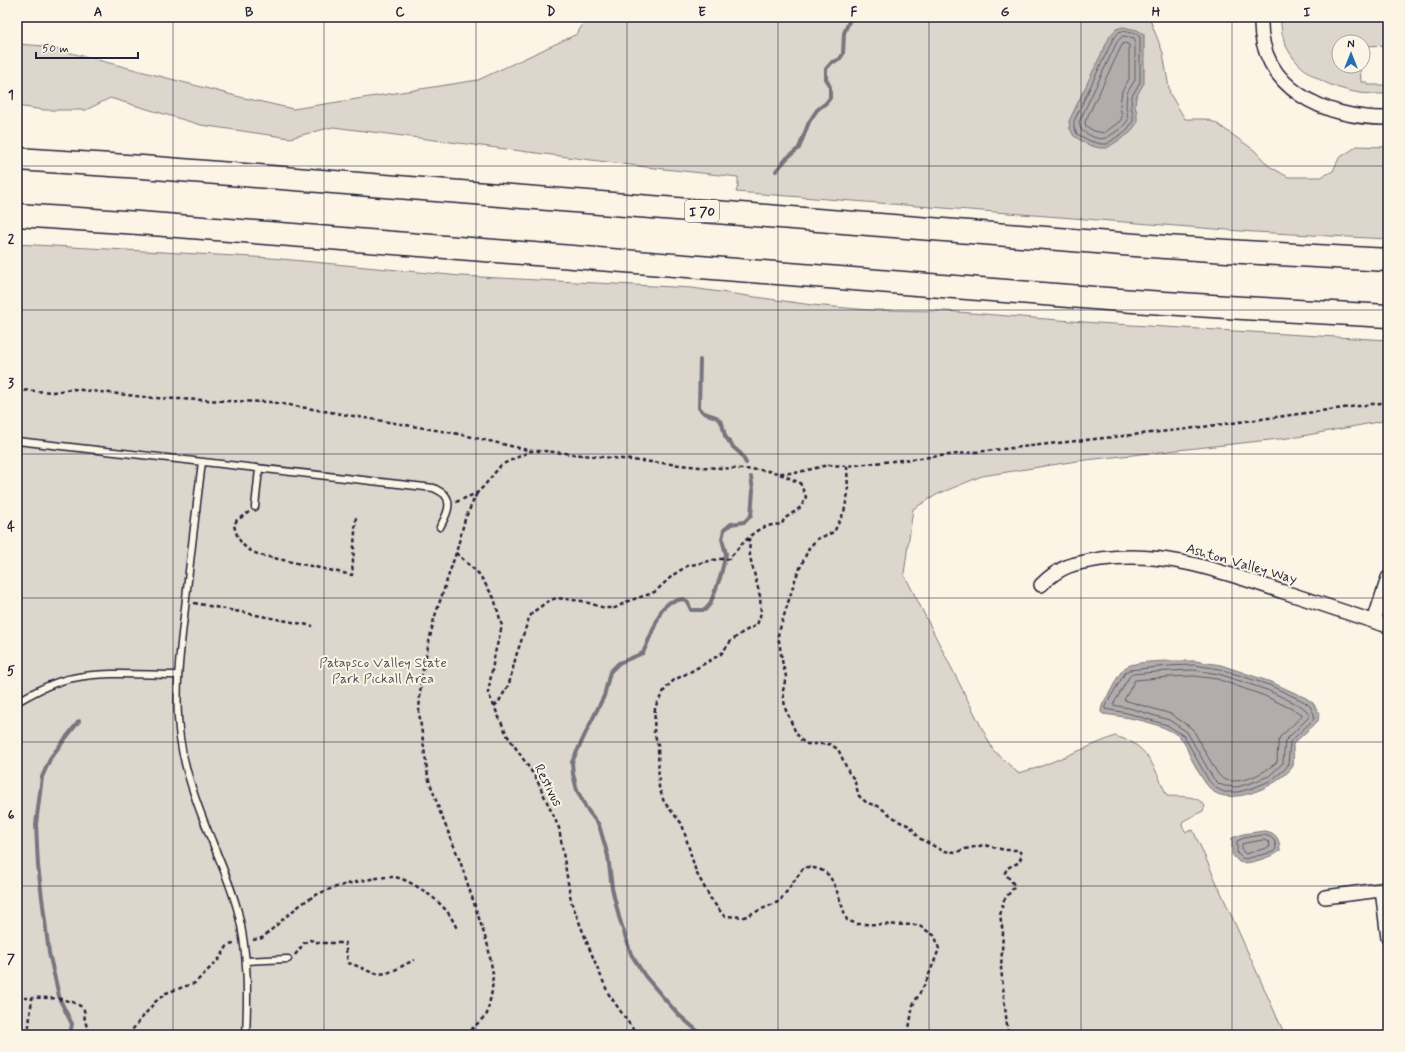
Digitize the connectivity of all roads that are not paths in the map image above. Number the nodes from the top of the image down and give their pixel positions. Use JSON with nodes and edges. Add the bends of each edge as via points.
{"nodes":[{"id":1,"x":1261,"y":17,"type":"edge"},
{"id":2,"x":1388,"y":118,"type":"edge"},
{"id":3,"x":17,"y":159,"type":"edge"},
{"id":4,"x":17,"y":215,"type":"edge"},
{"id":5,"x":1388,"y":260,"type":"edge"},
{"id":6,"x":1388,"y":316,"type":"edge"},
{"id":7,"x":17,"y":441,"type":"edge"},
{"id":8,"x":202,"y":462,"type":"junction"},
{"id":9,"x":259,"y":469,"type":"junction"},
{"id":10,"x":255,"y":507,"type":"road end"},
{"id":11,"x":440,"y":527,"type":"dead end"},
{"id":12,"x":1388,"y":578,"type":"edge"},
{"id":13,"x":1042,"y":584,"type":"dead end"},
{"id":14,"x":1374,"y":621,"type":"junction"},
{"id":15,"x":1388,"y":626,"type":"edge"},
{"id":16,"x":178,"y":675,"type":"junction"},
{"id":17,"x":17,"y":702,"type":"edge"},
{"id":18,"x":1385,"y":889,"type":"edge"},
{"id":19,"x":1325,"y":897,"type":"dead end"},
{"id":20,"x":1388,"y":938,"type":"edge"},
{"id":21,"x":288,"y":959,"type":"road end"},
{"id":22,"x":246,"y":961,"type":"junction"},
{"id":23,"x":246,"y":1035,"type":"edge"}],
"edges":[{"from":1,"to":2,"type":"street","via":[[1262,38],[1267,55],[1284,83],[1318,106],[1356,116]]},
{"from":3,"to":5,"type":"highway","number":"I 70","via":[[1143,245]]},
{"from":4,"to":6,"type":"highway","via":[[1134,301]]},
{"from":7,"to":8,"type":"lane"},
{"from":8,"to":9,"type":"lane"},
{"from":8,"to":16,"type":"lane"},
{"from":9,"to":10,"type":"lane"},
{"from":9,"to":11,"type":"lane","via":[[434,488],[447,498],[448,506]]},
{"from":12,"to":14,"type":"street"},
{"from":13,"to":14,"type":"street","name":"Ashton Valley Way","via":[[1064,567],[1075,563],[1110,558],[1156,558],[1191,563],[1224,572]]},
{"from":14,"to":15,"type":"street","name":"Ashton Valley Way"},
{"from":16,"to":17,"type":"lane","via":[[88,675],[49,686]]},
{"from":16,"to":22,"type":"lane","via":[[180,737],[186,765],[195,799],[238,912]]},
{"from":18,"to":19,"type":"street"},
{"from":18,"to":20,"type":"street"},
{"from":21,"to":22,"type":"lane"},
{"from":22,"to":23,"type":"lane"}]}
